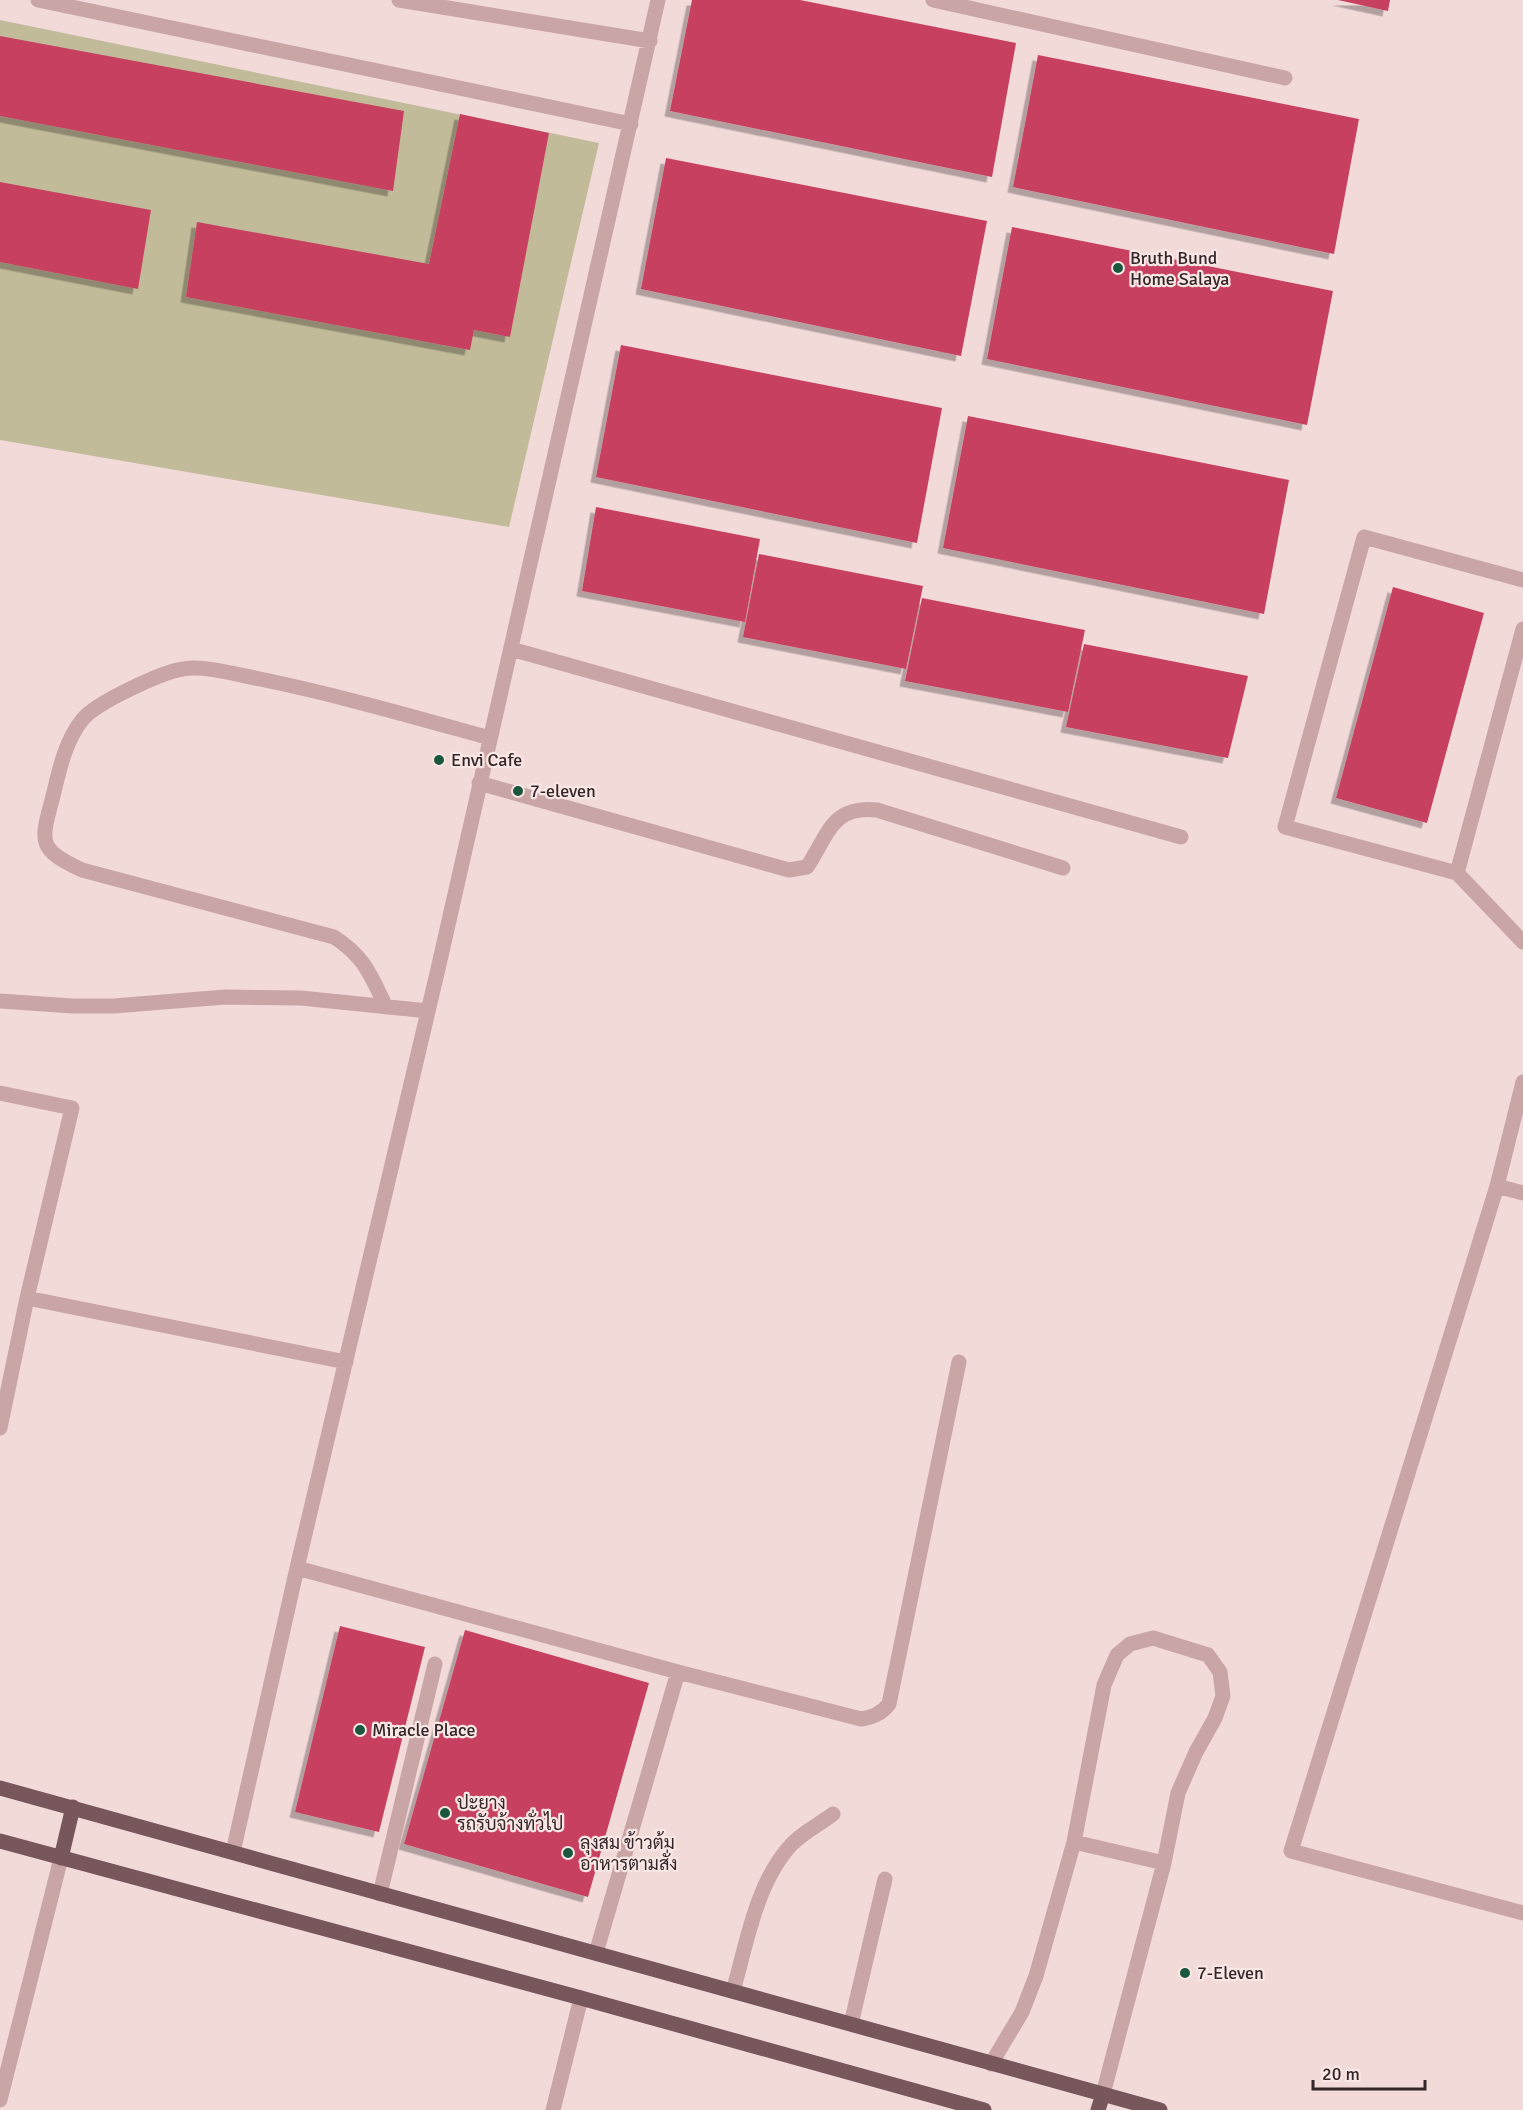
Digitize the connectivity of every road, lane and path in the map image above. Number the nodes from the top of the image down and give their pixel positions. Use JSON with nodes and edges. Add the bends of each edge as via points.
{"nodes":[{"id":1,"x":38,"y":0,"type":"edge"},
{"id":2,"x":399,"y":0,"type":"edge"},
{"id":3,"x":658,"y":0,"type":"edge"},
{"id":4,"x":933,"y":0,"type":"edge"},
{"id":5,"x":650,"y":41,"type":"junction"},
{"id":6,"x":1285,"y":78,"type":"dead end"},
{"id":7,"x":631,"y":124,"type":"junction"},
{"id":8,"x":1523,"y":580,"type":"edge"},
{"id":9,"x":1523,"y":629,"type":"edge"},
{"id":10,"x":511,"y":649,"type":"junction"},
{"id":11,"x":490,"y":738,"type":"junction"},
{"id":12,"x":480,"y":783,"type":"junction"},
{"id":13,"x":1181,"y":837,"type":"dead end"},
{"id":14,"x":1063,"y":868,"type":"dead end"},
{"id":15,"x":1457,"y":873,"type":"junction"},
{"id":16,"x":1523,"y":942,"type":"edge"},
{"id":17,"x":0,"y":1001,"type":"edge"},
{"id":18,"x":386,"y":1007,"type":"junction"},
{"id":19,"x":428,"y":1011,"type":"junction"},
{"id":20,"x":1523,"y":1082,"type":"edge"},
{"id":21,"x":0,"y":1093,"type":"edge"},
{"id":22,"x":1497,"y":1186,"type":"junction"},
{"id":23,"x":1523,"y":1193,"type":"edge"},
{"id":24,"x":27,"y":1298,"type":"junction"},
{"id":25,"x":346,"y":1362,"type":"junction"},
{"id":26,"x":959,"y":1362,"type":"dead end"},
{"id":27,"x":0,"y":1428,"type":"edge"},
{"id":28,"x":297,"y":1568,"type":"junction"},
{"id":29,"x":435,"y":1664,"type":"dead end"},
{"id":30,"x":678,"y":1672,"type":"junction"},
{"id":31,"x":0,"y":1788,"type":"edge"},
{"id":32,"x":72,"y":1807,"type":"junction"},
{"id":33,"x":833,"y":1814,"type":"dead end"},
{"id":34,"x":0,"y":1841,"type":"edge"},
{"id":35,"x":1074,"y":1842,"type":"junction"},
{"id":36,"x":233,"y":1852,"type":"junction"},
{"id":37,"x":61,"y":1858,"type":"junction"},
{"id":38,"x":1164,"y":1863,"type":"junction"},
{"id":39,"x":885,"y":1879,"type":"dead end"},
{"id":40,"x":380,"y":1894,"type":"junction"},
{"id":41,"x":1523,"y":1913,"type":"edge"},
{"id":42,"x":596,"y":1953,"type":"junction"},
{"id":43,"x":733,"y":1991,"type":"junction"},
{"id":44,"x":580,"y":1998,"type":"junction"},
{"id":45,"x":851,"y":2024,"type":"junction"},
{"id":46,"x":991,"y":2064,"type":"junction"},
{"id":47,"x":1103,"y":2094,"type":"junction"},
{"id":48,"x":0,"y":2100,"type":"edge"},
{"id":49,"x":553,"y":2110,"type":"edge"},
{"id":50,"x":984,"y":2110,"type":"edge"},
{"id":51,"x":1098,"y":2110,"type":"edge"},
{"id":52,"x":1160,"y":2110,"type":"edge"}],
"edges":[{"from":1,"to":7,"type":"street"},
{"from":2,"to":5,"type":"street"},
{"from":3,"to":5,"type":"street"},
{"from":4,"to":6,"type":"street"},
{"from":5,"to":7,"type":"street"},
{"from":7,"to":10,"type":"street"},
{"from":8,"to":15,"type":"street","via":[[1364,537],[1285,827]]},
{"from":9,"to":15,"type":"street"},
{"from":10,"to":11,"type":"street"},
{"from":10,"to":13,"type":"street"},
{"from":11,"to":12,"type":"street"},
{"from":11,"to":18,"type":"street","via":[[319,692],[216,670],[184,669],[101,705],[83,718],[68,742],[44,830],[46,847],[61,860],[82,870],[334,937],[364,963]]},
{"from":12,"to":14,"type":"street","via":[[789,870],[807,867],[823,836],[846,813],[861,808]]},
{"from":12,"to":19,"type":"street"},
{"from":15,"to":16,"type":"street"},
{"from":17,"to":18,"type":"street","via":[[114,1006],[225,997],[301,998]]},
{"from":18,"to":19,"type":"street"},
{"from":19,"to":25,"type":"street"},
{"from":20,"to":22,"type":"street"},
{"from":21,"to":24,"type":"street","via":[[72,1108]]},
{"from":22,"to":23,"type":"street"},
{"from":22,"to":41,"type":"street","via":[[1291,1851]]},
{"from":24,"to":25,"type":"street"},
{"from":24,"to":27,"type":"street"},
{"from":25,"to":28,"type":"street"},
{"from":26,"to":30,"type":"street","via":[[889,1704],[883,1712],[861,1719]]},
{"from":28,"to":30,"type":"street"},
{"from":28,"to":36,"type":"street"},
{"from":29,"to":40,"type":"street"},
{"from":30,"to":42,"type":"street"},
{"from":31,"to":32,"type":"main road"},
{"from":32,"to":36,"type":"main road"},
{"from":32,"to":37,"type":"main road"},
{"from":33,"to":43,"type":"street","via":[[792,1844],[771,1873]]},
{"from":34,"to":37,"type":"main road"},
{"from":35,"to":38,"type":"street"},
{"from":35,"to":38,"type":"street","via":[[1104,1685],[1117,1655],[1130,1644],[1153,1638],[1208,1655],[1220,1672],[1223,1696],[1178,1793]]},
{"from":35,"to":46,"type":"street","via":[[1036,1976],[1022,2012]]},
{"from":36,"to":40,"type":"main road"},
{"from":37,"to":44,"type":"main road"},
{"from":37,"to":48,"type":"street"},
{"from":38,"to":47,"type":"street"},
{"from":39,"to":45,"type":"street"},
{"from":40,"to":42,"type":"main road"},
{"from":42,"to":43,"type":"main road"},
{"from":43,"to":45,"type":"main road"},
{"from":44,"to":49,"type":"street"},
{"from":44,"to":50,"type":"main road"},
{"from":45,"to":46,"type":"main road"},
{"from":46,"to":47,"type":"main road"},
{"from":47,"to":51,"type":"main road"},
{"from":47,"to":52,"type":"main road"}]}
